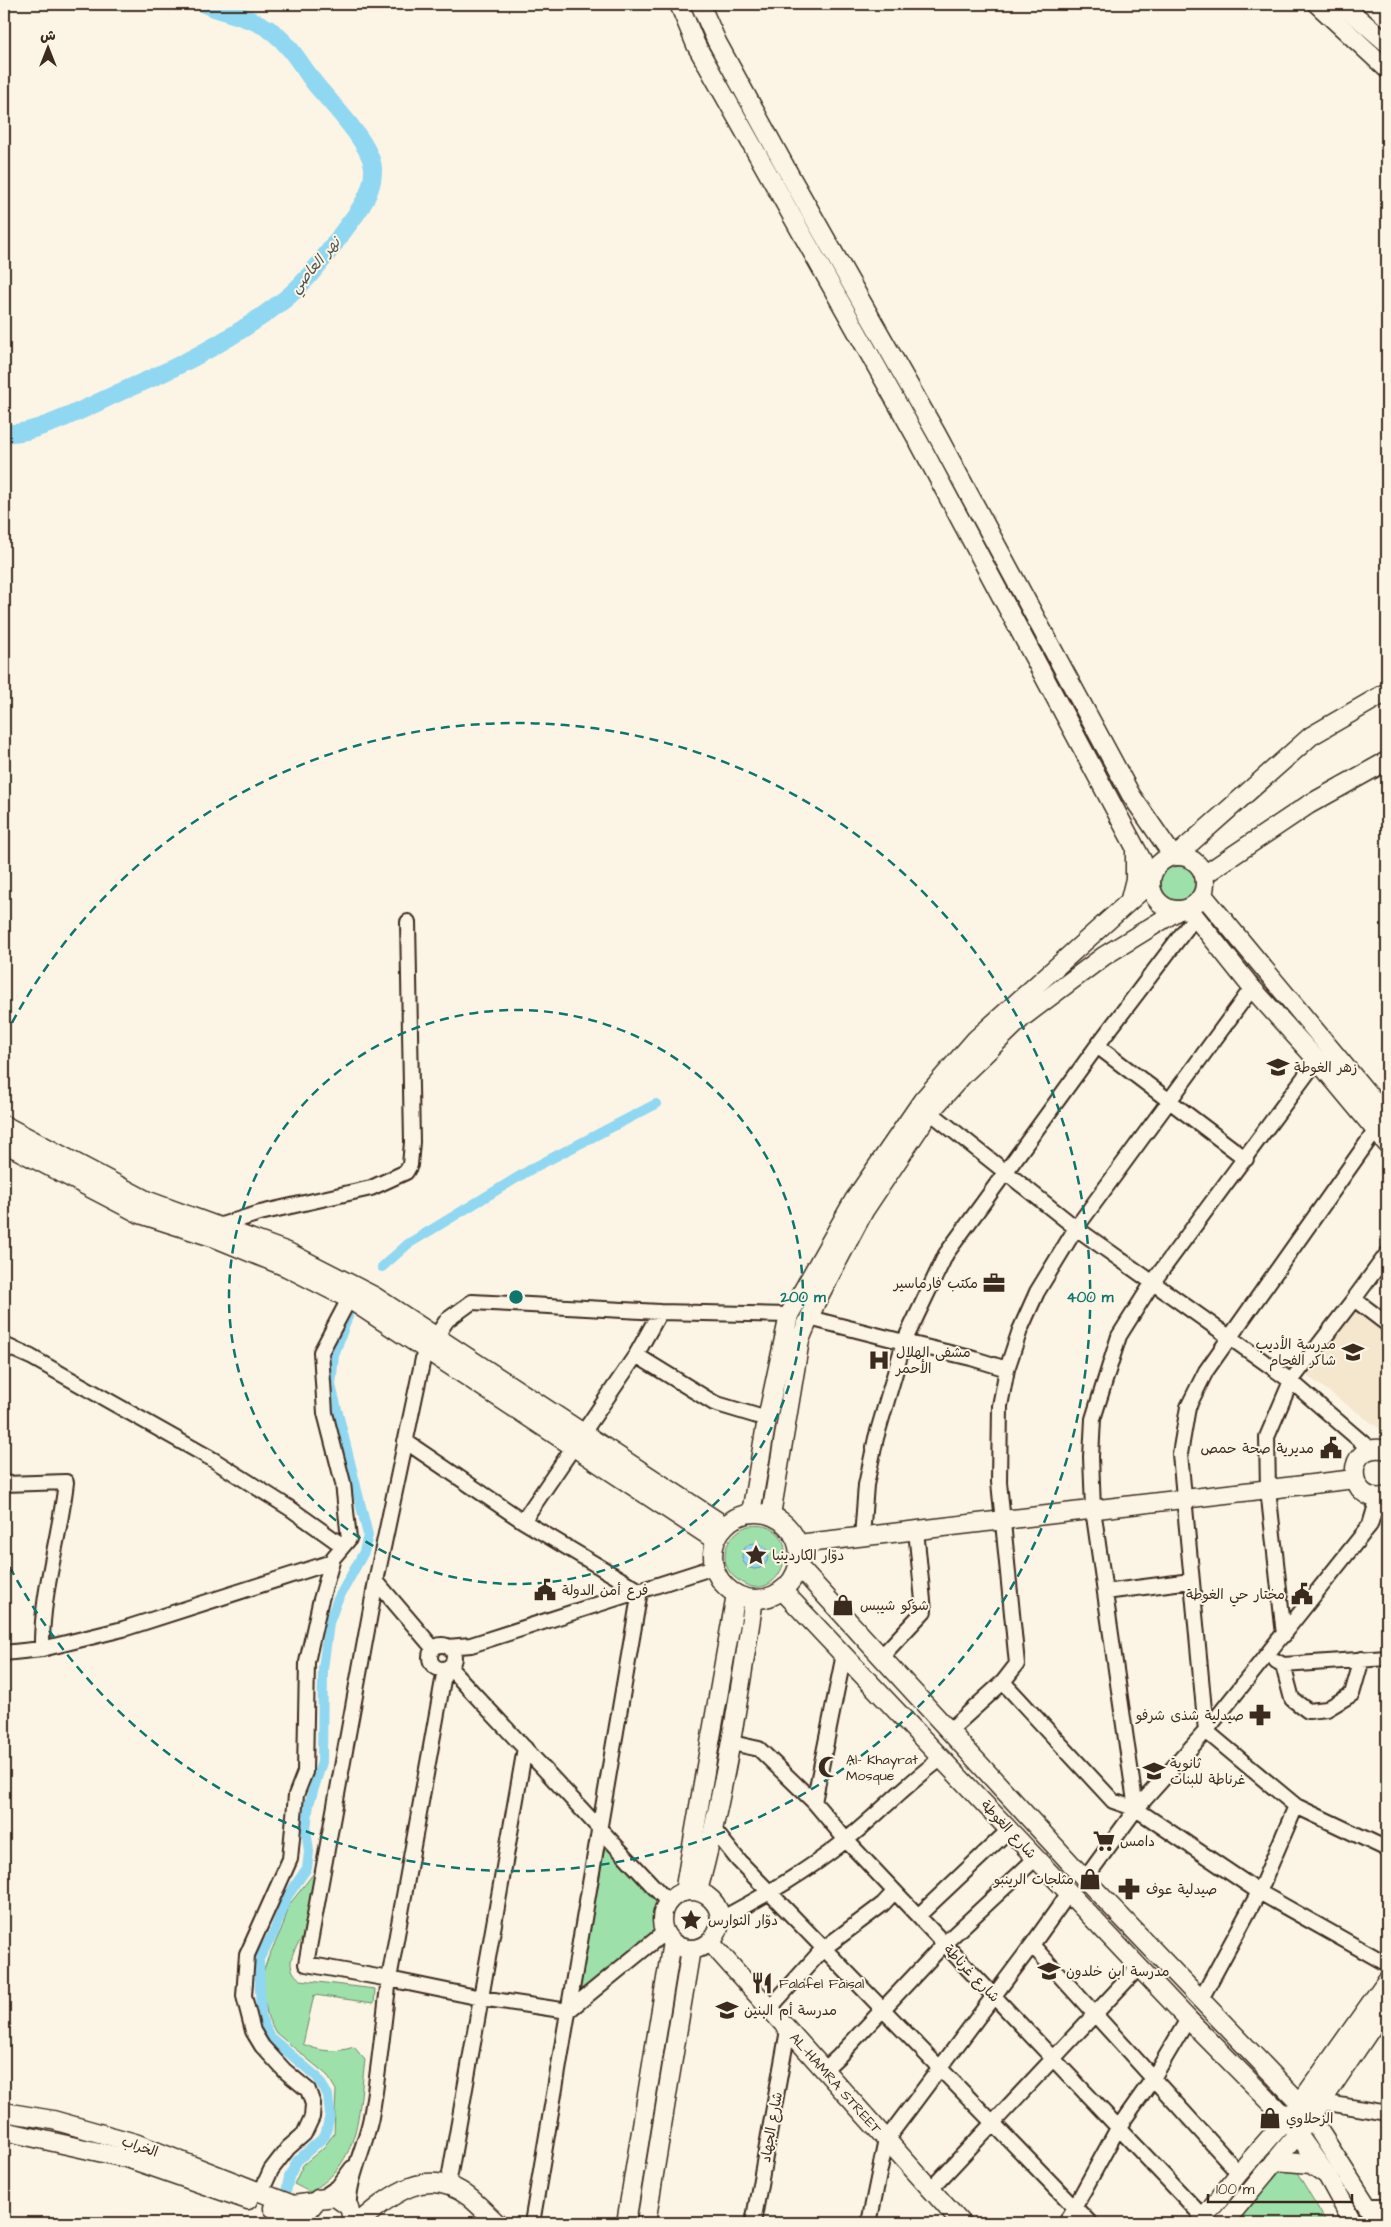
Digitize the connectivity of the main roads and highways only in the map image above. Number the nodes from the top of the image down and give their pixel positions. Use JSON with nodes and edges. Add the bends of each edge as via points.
{"nodes":[{"id":1,"x":679,"y":4,"type":"edge"},
{"id":2,"x":700,"y":4,"type":"edge"},
{"id":3,"x":1317,"y":4,"type":"edge"},
{"id":4,"x":1342,"y":4,"type":"edge"},
{"id":5,"x":1387,"y":42,"type":"edge"},
{"id":6,"x":1387,"y":69,"type":"edge"},
{"id":7,"x":1387,"y":692,"type":"edge"},
{"id":8,"x":1387,"y":761,"type":"edge"},
{"id":9,"x":1134,"y":847,"type":"junction"},
{"id":10,"x":1232,"y":855,"type":"junction"},
{"id":11,"x":1175,"y":856,"type":"junction"},
{"id":12,"x":1204,"y":875,"type":"junction"},
{"id":13,"x":1151,"y":880,"type":"junction"},
{"id":14,"x":1203,"y":895,"type":"junction"},
{"id":15,"x":1130,"y":899,"type":"junction"},
{"id":16,"x":1187,"y":912,"type":"junction"},
{"id":17,"x":1218,"y":912,"type":"junction"},
{"id":18,"x":1382,"y":1123,"type":"edge"},
{"id":19,"x":4,"y":1125,"type":"edge"},
{"id":20,"x":4,"y":1144,"type":"edge"},
{"id":21,"x":1387,"y":1144,"type":"edge"},
{"id":22,"x":578,"y":1439,"type":"junction"},
{"id":23,"x":1379,"y":1450,"type":"edge"},
{"id":24,"x":1354,"y":1479,"type":"junction"},
{"id":25,"x":1383,"y":1497,"type":"edge"},
{"id":26,"x":751,"y":1513,"type":"junction"},
{"id":27,"x":771,"y":1515,"type":"junction"},
{"id":28,"x":720,"y":1533,"type":"junction"},
{"id":29,"x":798,"y":1544,"type":"junction"},
{"id":30,"x":798,"y":1566,"type":"junction"},
{"id":31,"x":782,"y":1590,"type":"junction"},
{"id":32,"x":736,"y":1594,"type":"junction"},
{"id":33,"x":754,"y":1599,"type":"junction"},
{"id":34,"x":691,"y":1891,"type":"junction"},
{"id":35,"x":668,"y":1937,"type":"junction"},
{"id":36,"x":710,"y":1942,"type":"junction"},
{"id":37,"x":691,"y":1949,"type":"junction"},
{"id":38,"x":1387,"y":1980,"type":"edge"},
{"id":39,"x":1387,"y":2006,"type":"edge"},
{"id":40,"x":1300,"y":2103,"type":"junction"},
{"id":41,"x":4,"y":2112,"type":"edge"},
{"id":42,"x":1312,"y":2118,"type":"junction"},
{"id":43,"x":1293,"y":2126,"type":"junction"},
{"id":44,"x":4,"y":2131,"type":"edge"},
{"id":45,"x":1275,"y":2162,"type":"junction"},
{"id":46,"x":1328,"y":2177,"type":"junction"},
{"id":47,"x":267,"y":2198,"type":"junction"},
{"id":48,"x":353,"y":2216,"type":"edge"},
{"id":49,"x":298,"y":2217,"type":"edge"},
{"id":50,"x":1202,"y":2221,"type":"edge"},
{"id":51,"x":497,"y":2223,"type":"edge"},
{"id":52,"x":626,"y":2223,"type":"edge"},
{"id":53,"x":646,"y":2223,"type":"edge"},
{"id":54,"x":960,"y":2223,"type":"edge"},
{"id":55,"x":1224,"y":2223,"type":"edge"},
{"id":56,"x":1354,"y":2223,"type":"edge"},
{"id":57,"x":1378,"y":2223,"type":"edge"}],
"edges":[{"from":1,"to":9,"type":"main road","via":[[696,45],[920,444]]},
{"from":2,"to":11,"type":"main road","via":[[792,181],[936,433],[1131,795]]},
{"from":3,"to":6,"type":"main road"},
{"from":4,"to":5,"type":"main road"},
{"from":7,"to":11,"type":"main road","via":[[1310,736]]},
{"from":8,"to":10,"type":"main road","via":[[1308,805]]},
{"from":9,"to":13,"type":"main road"},
{"from":9,"to":15,"type":"main road","via":[[1135,873]]},
{"from":10,"to":12,"type":"main road"},
{"from":10,"to":17,"type":"main road","via":[[1218,882]]},
{"from":11,"to":12,"type":"main road","via":[[1194,860]]},
{"from":11,"to":13,"type":"main road","via":[[1159,864]]},
{"from":12,"to":14,"type":"main road"},
{"from":13,"to":15,"type":"main road"},
{"from":13,"to":16,"type":"main road","via":[[1152,892],[1158,902],[1166,908]]},
{"from":14,"to":16,"type":"main road"},
{"from":14,"to":17,"type":"main road"},
{"from":15,"to":26,"type":"main road","via":[[976,1039],[922,1101],[854,1200],[789,1315]]},
{"from":16,"to":18,"type":"main road","via":[[1317,1060]]},
{"from":16,"to":27,"type":"main road","via":[[1104,956],[1023,1017],[930,1112],[864,1211],[800,1340]]},
{"from":17,"to":18,"type":"main road"},
{"from":18,"to":21,"type":"main road"},
{"from":19,"to":22,"type":"main road","via":[[146,1200],[288,1252],[350,1283],[437,1335]]},
{"from":20,"to":22,"type":"main road","via":[[140,1214],[214,1238],[286,1267],[350,1299],[425,1349]]},
{"from":22,"to":28,"type":"main road"},
{"from":23,"to":24,"type":"main road","via":[[1359,1458]]},
{"from":24,"to":25,"type":"main road","via":[[1363,1492]]},
{"from":24,"to":29,"type":"main road"},
{"from":26,"to":27,"type":"main road"},
{"from":26,"to":28,"type":"main road","via":[[737,1517]]},
{"from":27,"to":29,"type":"main road","via":[[788,1527]]},
{"from":28,"to":32,"type":"main road","via":[[712,1554],[714,1567],[726,1588]]},
{"from":29,"to":30,"type":"main road"},
{"from":30,"to":31,"type":"main road"},
{"from":30,"to":40,"type":"main road","via":[[1085,1879]]},
{"from":31,"to":33,"type":"main road"},
{"from":31,"to":43,"type":"main road","name":"شارع الغوطة"},
{"from":32,"to":33,"type":"main road"},
{"from":32,"to":34,"type":"main road"},
{"from":33,"to":34,"type":"main road","via":[[732,1743],[714,1830]]},
{"from":34,"to":35,"type":"main road","via":[[668,1902],[662,1917]]},
{"from":34,"to":36,"type":"main road","via":[[714,1901],[720,1919],[716,1936]]},
{"from":35,"to":37,"type":"main road"},
{"from":35,"to":52,"type":"main road"},
{"from":36,"to":37,"type":"main road"},
{"from":36,"to":54,"type":"main road","name":"AL-HAMRA STREET"},
{"from":37,"to":53,"type":"main road"},
{"from":38,"to":40,"type":"main road"},
{"from":39,"to":42,"type":"main road"},
{"from":40,"to":42,"type":"main road"},
{"from":40,"to":43,"type":"main road"},
{"from":41,"to":47,"type":"main road","name":"الخراب","via":[[54,2120],[134,2143]]},
{"from":42,"to":43,"type":"main road"},
{"from":42,"to":57,"type":"main road"},
{"from":43,"to":45,"type":"main road"},
{"from":43,"to":46,"type":"main road","name":"شارع الغوطة"},
{"from":43,"to":50,"type":"main road","via":[[1238,2173]]},
{"from":44,"to":47,"type":"main road","via":[[130,2159]]},
{"from":45,"to":46,"type":"main road","via":[[1311,2164]]},
{"from":45,"to":55,"type":"main road"},
{"from":46,"to":56,"type":"main road","name":"شارع الغوطة"},
{"from":47,"to":49,"type":"main road"},
{"from":48,"to":49,"type":"main road","via":[[339,2198],[319,2200]]},
{"from":48,"to":51,"type":"main road","via":[[376,2209],[395,2194],[418,2183],[448,2185],[469,2196]]}]}
